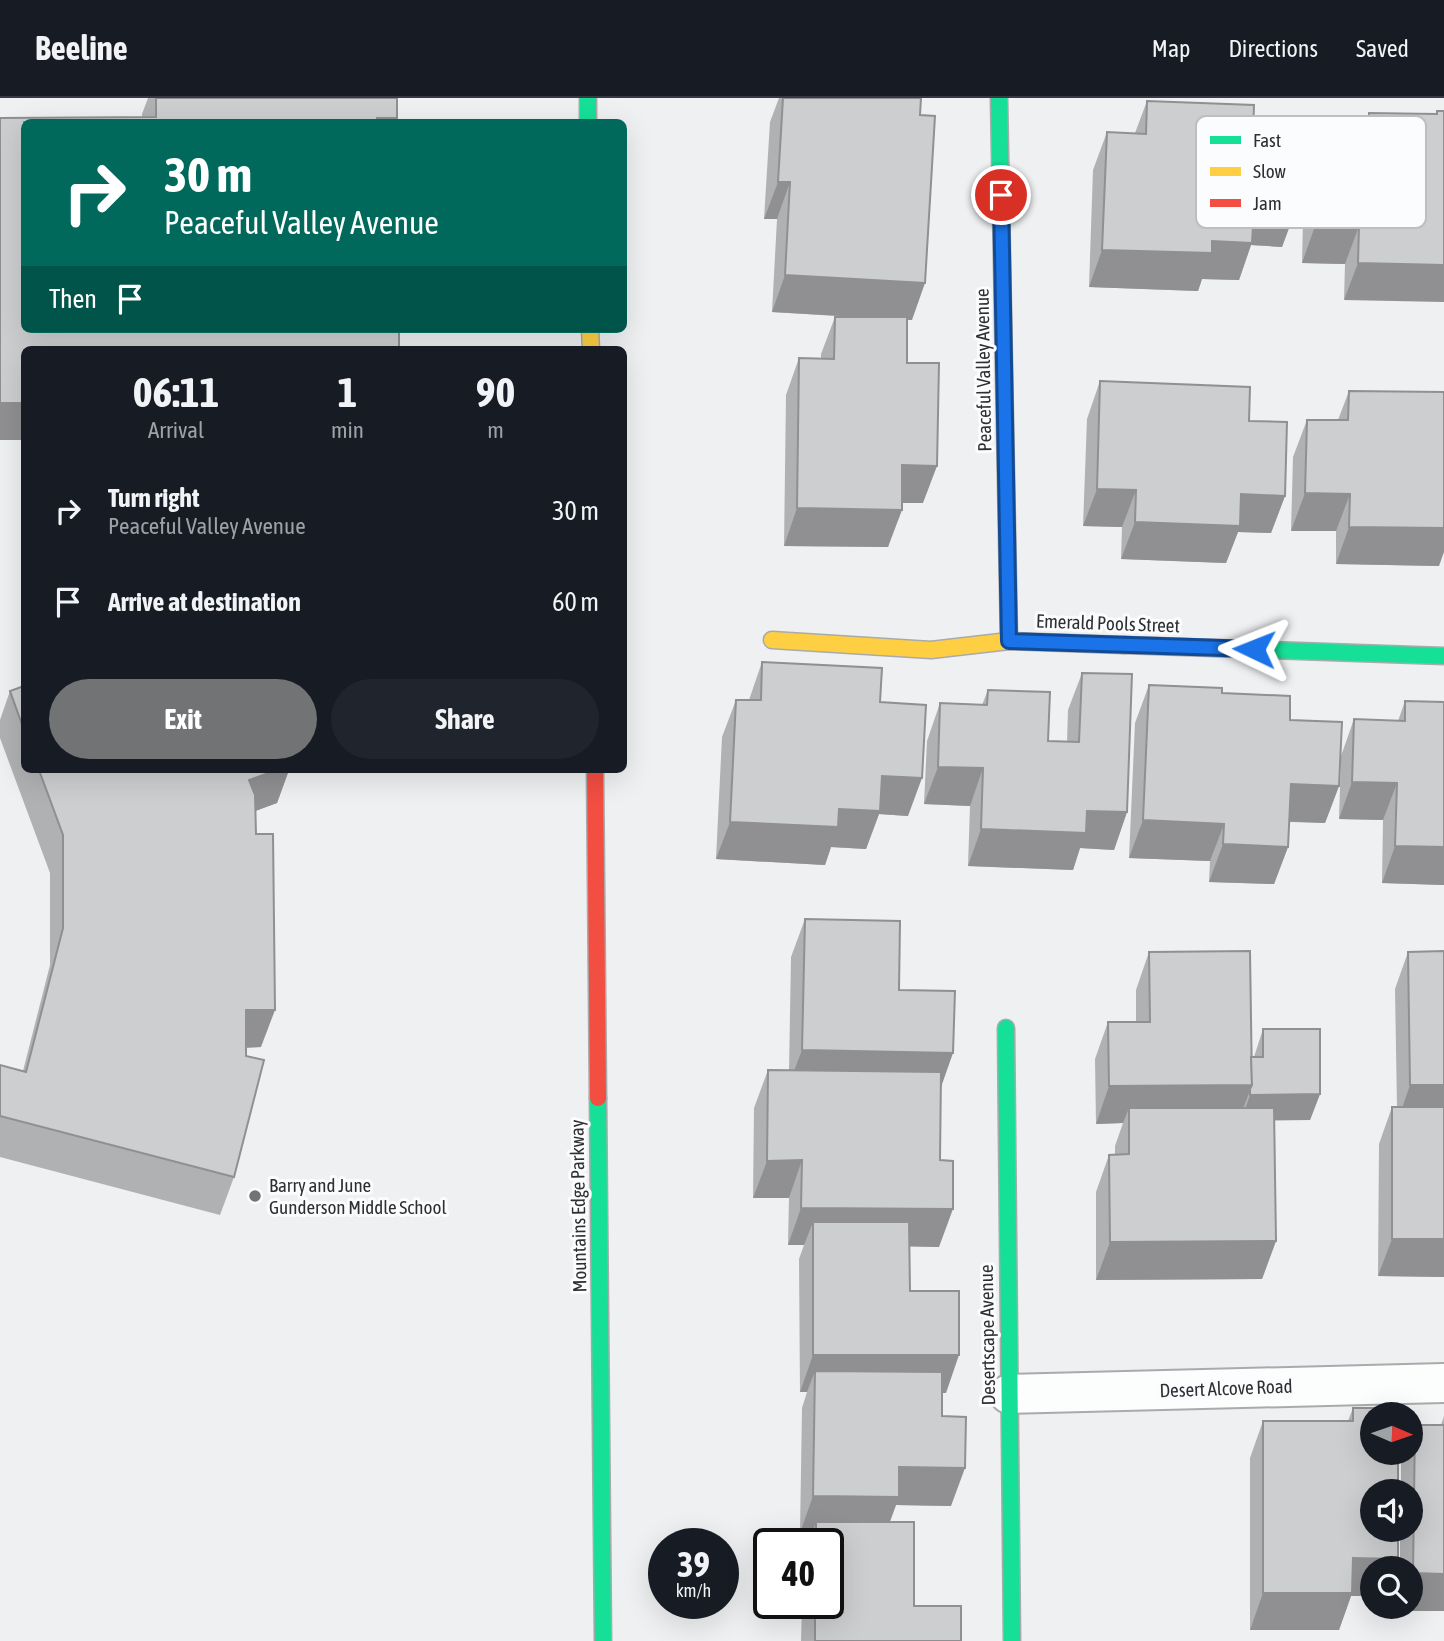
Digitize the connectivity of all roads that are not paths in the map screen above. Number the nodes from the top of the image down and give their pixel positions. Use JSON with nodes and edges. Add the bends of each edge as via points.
{"nodes":[{"id":1,"x":588,"y":98,"type":"edge"},
{"id":2,"x":999,"y":98,"type":"edge"},
{"id":3,"x":588,"y":119,"type":"edge"},
{"id":4,"x":772,"y":640,"type":"dead end"},
{"id":5,"x":1009,"y":641,"type":"junction"},
{"id":6,"x":1444,"y":656,"type":"edge"},
{"id":7,"x":595,"y":773,"type":"edge"},
{"id":8,"x":1006,"y":1028,"type":"dead end"},
{"id":9,"x":1444,"y":1382,"type":"edge"},
{"id":10,"x":1009,"y":1394,"type":"junction"},
{"id":11,"x":603,"y":1641,"type":"edge"},
{"id":12,"x":1012,"y":1641,"type":"edge"}],
"edges":[{"from":1,"to":3,"type":"street"},
{"from":2,"to":5,"type":"street","name":"Peaceful Valley Avenue"},
{"from":4,"to":5,"type":"street","name":"Emerald Pools Street","via":[[931,650]]},
{"from":5,"to":6,"type":"street","name":"Emerald Pools Street"},
{"from":7,"to":11,"type":"street","name":"Mountains Edge Parkway"},
{"from":8,"to":10,"type":"street","name":"Desertscape Avenue"},
{"from":9,"to":10,"type":"street","name":"Desert Alcove Road"},
{"from":10,"to":12,"type":"street","name":"Desertscape Avenue"}]}
